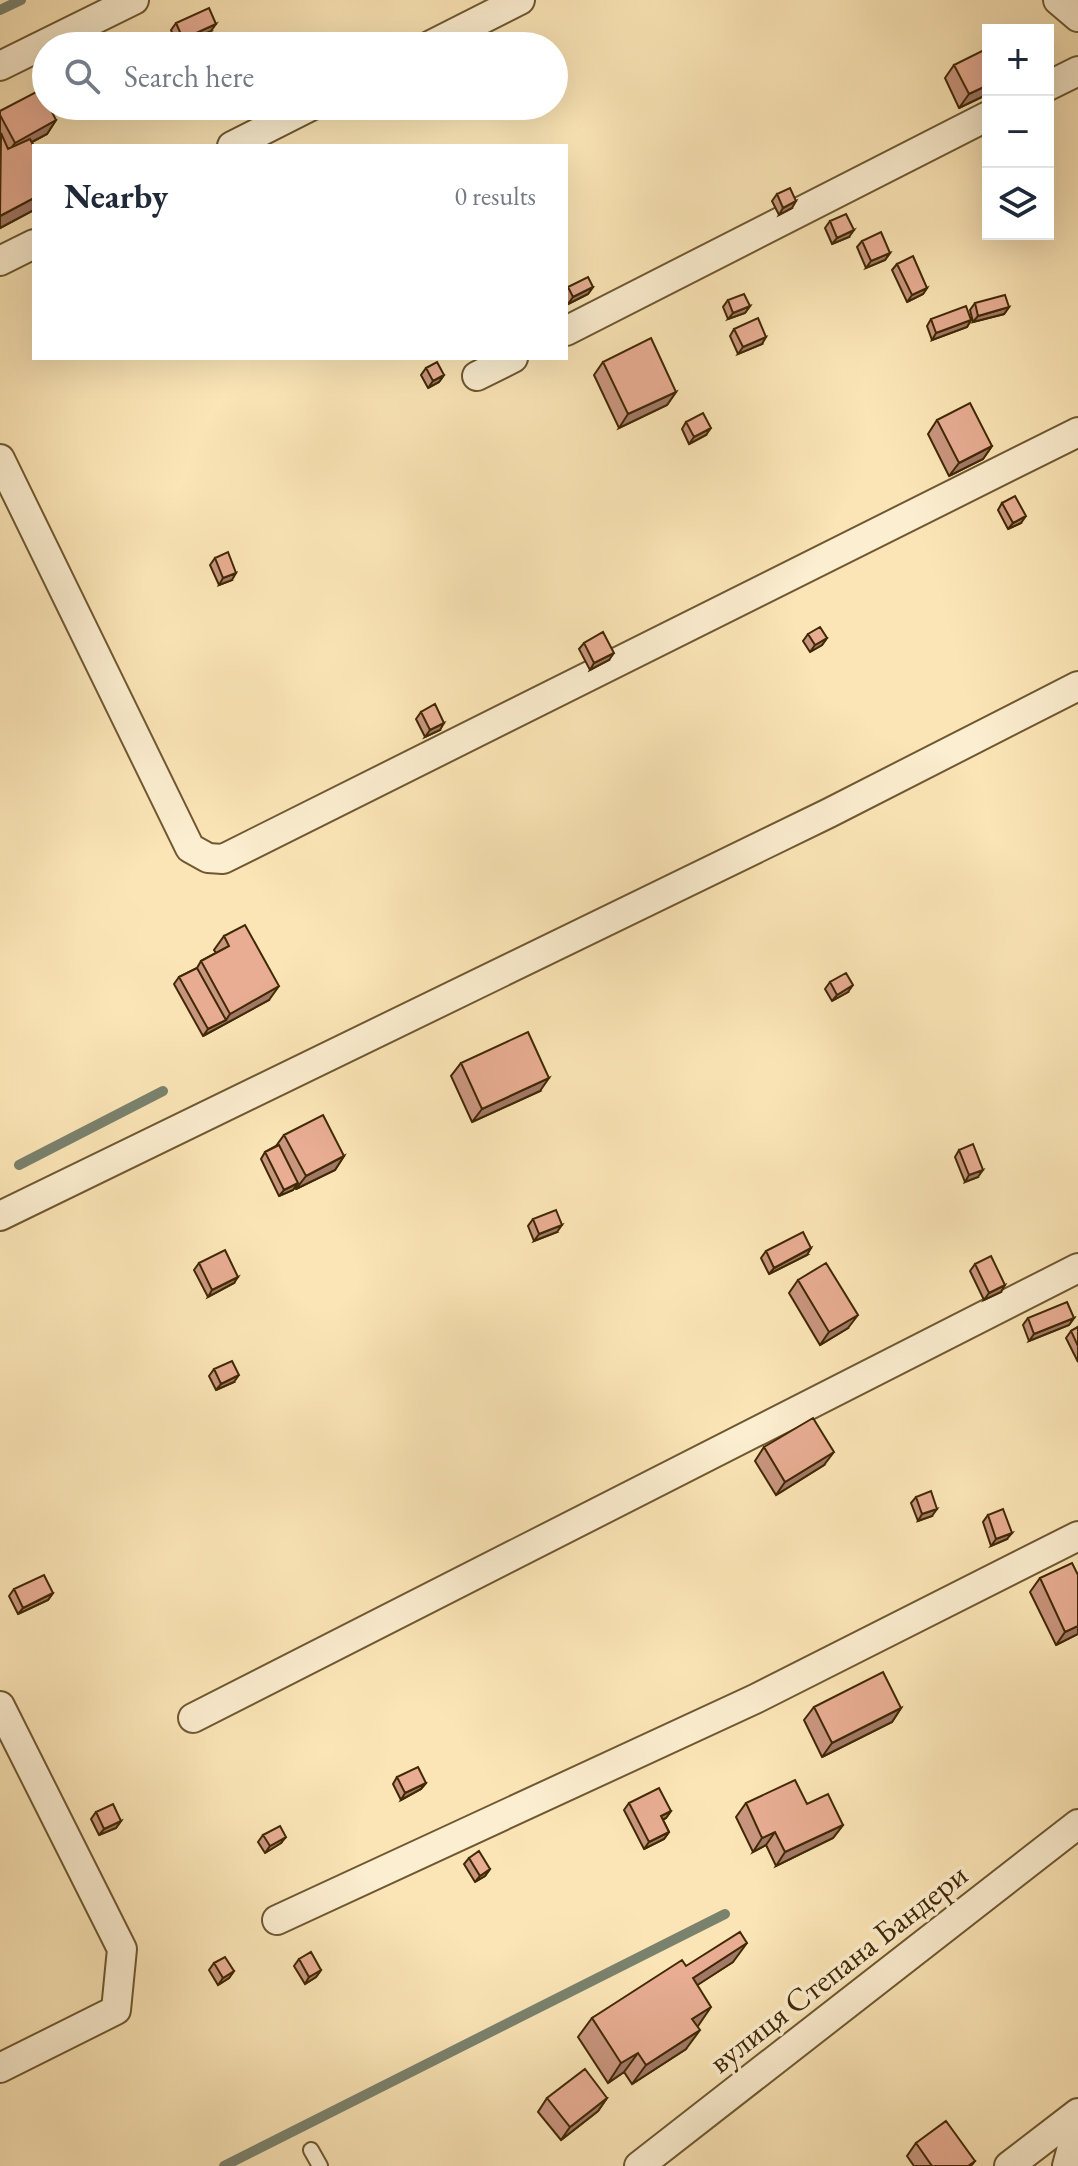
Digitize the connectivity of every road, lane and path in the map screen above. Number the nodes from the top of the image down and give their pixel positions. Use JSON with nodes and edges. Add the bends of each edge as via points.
{"nodes":[{"id":1,"x":134,"y":0,"type":"edge"},
{"id":2,"x":520,"y":0,"type":"edge"},
{"id":3,"x":1058,"y":0,"type":"edge"},
{"id":4,"x":1078,"y":17,"type":"edge"},
{"id":5,"x":69,"y":32,"type":"edge"},
{"id":6,"x":457,"y":32,"type":"edge"},
{"id":7,"x":32,"y":50,"type":"edge"},
{"id":8,"x":0,"y":66,"type":"edge"},
{"id":9,"x":1078,"y":71,"type":"edge"},
{"id":10,"x":1054,"y":83,"type":"edge"},
{"id":11,"x":982,"y":119,"type":"edge"},
{"id":12,"x":283,"y":120,"type":"edge"},
{"id":13,"x":236,"y":144,"type":"edge"},
{"id":14,"x":32,"y":245,"type":"edge"},
{"id":15,"x":0,"y":261,"type":"edge"},
{"id":16,"x":568,"y":330,"type":"edge"},
{"id":17,"x":509,"y":360,"type":"edge"},
{"id":18,"x":477,"y":376,"type":"dead end"},
{"id":19,"x":1078,"y":432,"type":"edge"},
{"id":20,"x":0,"y":459,"type":"edge"},
{"id":21,"x":1078,"y":686,"type":"edge"},
{"id":22,"x":2,"y":1210,"type":"edge"},
{"id":23,"x":1078,"y":1268,"type":"edge"},
{"id":24,"x":1078,"y":1536,"type":"edge"},
{"id":25,"x":0,"y":1706,"type":"edge"},
{"id":26,"x":193,"y":1718,"type":"dead end"},
{"id":27,"x":1078,"y":1824,"type":"edge"},
{"id":28,"x":277,"y":1920,"type":"dead end"},
{"id":29,"x":0,"y":2068,"type":"edge"},
{"id":30,"x":1078,"y":2113,"type":"edge"},
{"id":31,"x":1078,"y":2125,"type":"edge"},
{"id":32,"x":311,"y":2150,"type":"dead end"},
{"id":33,"x":320,"y":2166,"type":"edge"},
{"id":34,"x":639,"y":2166,"type":"edge"},
{"id":35,"x":1009,"y":2166,"type":"edge"},
{"id":36,"x":1067,"y":2166,"type":"edge"}],
"edges":[{"from":1,"to":5,"type":"street"},
{"from":2,"to":6,"type":"street"},
{"from":3,"to":4,"type":"street"},
{"from":7,"to":8,"type":"street"},
{"from":9,"to":10,"type":"street"},
{"from":11,"to":16,"type":"street"},
{"from":12,"to":13,"type":"street"},
{"from":14,"to":15,"type":"street"},
{"from":17,"to":18,"type":"street"},
{"from":19,"to":20,"type":"street","via":[[223,859],[190,848]]},
{"from":21,"to":22,"type":"street","via":[[814,820]]},
{"from":23,"to":26,"type":"street"},
{"from":24,"to":28,"type":"street","via":[[755,1699]]},
{"from":25,"to":29,"type":"street","via":[[122,1949],[116,2010]]},
{"from":27,"to":34,"type":"street","name":"вулиця Степана Бандери"},
{"from":30,"to":35,"type":"street"},
{"from":31,"to":36,"type":"street"},
{"from":32,"to":33,"type":"lane"}]}
